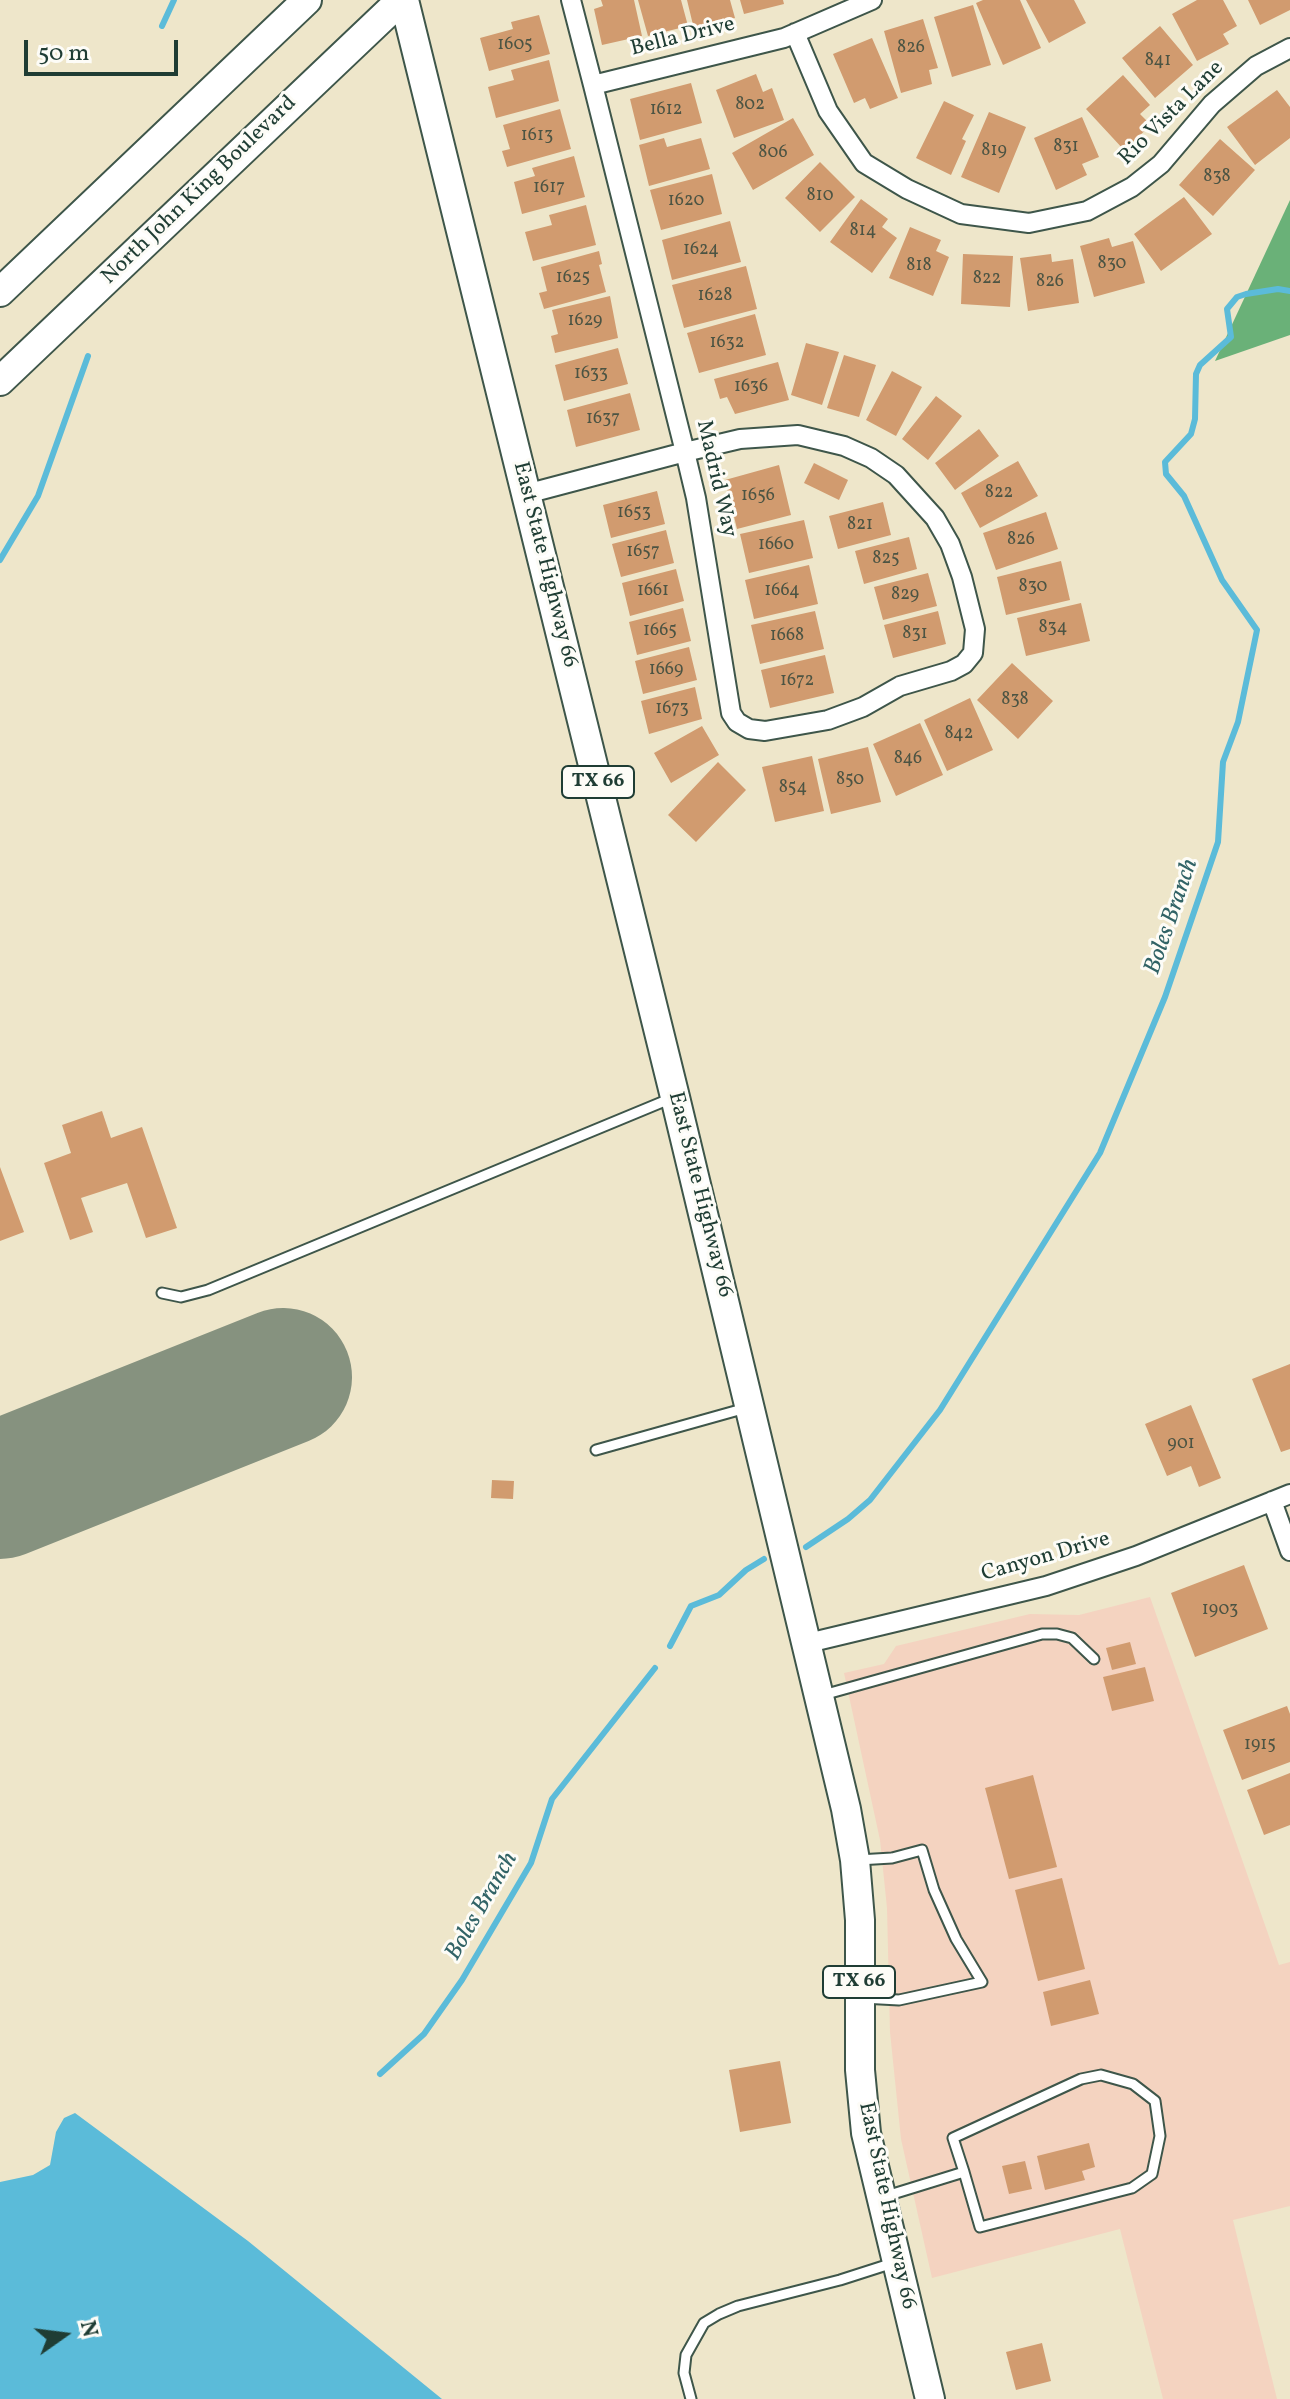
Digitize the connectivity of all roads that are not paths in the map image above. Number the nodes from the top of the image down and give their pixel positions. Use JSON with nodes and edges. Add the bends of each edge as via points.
{"nodes":[{"id":1,"x":307,"y":0,"type":"edge"},
{"id":2,"x":402,"y":0,"type":"edge"},
{"id":3,"x":571,"y":0,"type":"edge"},
{"id":4,"x":872,"y":0,"type":"edge"},
{"id":5,"x":795,"y":33,"type":"junction"},
{"id":6,"x":1290,"y":48,"type":"edge"},
{"id":7,"x":593,"y":85,"type":"junction"},
{"id":8,"x":0,"y":292,"type":"edge"},
{"id":9,"x":0,"y":381,"type":"edge"},
{"id":10,"x":685,"y":452,"type":"junction"},
{"id":11,"x":526,"y":494,"type":"junction"},
{"id":12,"x":675,"y":1097,"type":"junction"},
{"id":13,"x":162,"y":1293,"type":"dead end"},
{"id":14,"x":750,"y":1407,"type":"junction"},
{"id":15,"x":596,"y":1450,"type":"dead end"},
{"id":16,"x":1290,"y":1494,"type":"edge"},
{"id":17,"x":1272,"y":1501,"type":"junction"},
{"id":18,"x":1290,"y":1551,"type":"edge"},
{"id":19,"x":808,"y":1643,"type":"junction"},
{"id":20,"x":1094,"y":1659,"type":"dead end"},
{"id":21,"x":820,"y":1696,"type":"junction"},
{"id":22,"x":855,"y":1860,"type":"junction"},
{"id":23,"x":859,"y":1998,"type":"junction"},
{"id":24,"x":964,"y":2172,"type":"junction"},
{"id":25,"x":880,"y":2198,"type":"junction"},
{"id":26,"x":896,"y":2262,"type":"junction"},
{"id":27,"x":691,"y":2399,"type":"edge"},
{"id":28,"x":930,"y":2399,"type":"edge"}],
"edges":[{"from":1,"to":8,"type":"main road"},
{"from":2,"to":9,"type":"main road","name":"North John King Boulevard"},
{"from":2,"to":11,"type":"main road","name":"East State Highway 66","number":"TX 66"},
{"from":3,"to":7,"type":"street","name":"Madrid Way"},
{"from":4,"to":5,"type":"street","name":"Bella Drive"},
{"from":5,"to":6,"type":"street","name":"Rio Vista Lane","via":[[828,111],[864,163],[961,214],[1029,223],[1087,211],[1132,187],[1161,164],[1212,104],[1256,66]]},
{"from":5,"to":7,"type":"street","name":"Bella Drive"},
{"from":7,"to":10,"type":"street","name":"Madrid Way"},
{"from":10,"to":10,"type":"street","name":"Madrid Way","via":[[705,545],[728,705],[737,722],[765,731],[828,720],[900,686],[951,671],[973,653],[975,629],[950,544],[935,518],[896,475],[844,446],[798,435],[740,439]]},
{"from":10,"to":11,"type":"street"},
{"from":11,"to":12,"type":"main road","name":"East State Highway 66","number":"TX 66"},
{"from":12,"to":13,"type":"lane","via":[[208,1290],[181,1297]]},
{"from":12,"to":14,"type":"main road","name":"East State Highway 66","number":"TX 66"},
{"from":14,"to":15,"type":"lane"},
{"from":14,"to":19,"type":"main road","name":"East State Highway 66","number":"TX 66"},
{"from":16,"to":17,"type":"street","name":"Canyon Drive"},
{"from":17,"to":18,"type":"street"},
{"from":17,"to":19,"type":"street","name":"Canyon Drive","via":[[1046,1586]]},
{"from":19,"to":21,"type":"main road","name":"East State Highway 66","number":"TX 66"},
{"from":20,"to":21,"type":"lane","via":[[1072,1638],[1042,1634]]},
{"from":21,"to":22,"type":"main road","name":"East State Highway 66","number":"TX 66"},
{"from":22,"to":23,"type":"main road","name":"East State Highway 66","number":"TX 66"},
{"from":22,"to":23,"type":"lane","via":[[922,1850],[956,1939],[982,1982],[899,2000]]},
{"from":23,"to":25,"type":"main road","name":"East State Highway 66","number":"TX 66","via":[[862,2100]]},
{"from":24,"to":24,"type":"lane","via":[[953,2138],[1081,2079],[1101,2075],[1133,2084],[1155,2101],[1160,2136],[1152,2174],[1132,2188],[980,2227]]},
{"from":24,"to":25,"type":"lane"},
{"from":25,"to":26,"type":"main road","name":"East State Highway 66","number":"TX 66"},
{"from":26,"to":27,"type":"lane","via":[[738,2306],[704,2323],[686,2355],[684,2373]]},
{"from":26,"to":28,"type":"main road","name":"East State Highway 66","number":"TX 66"}]}
